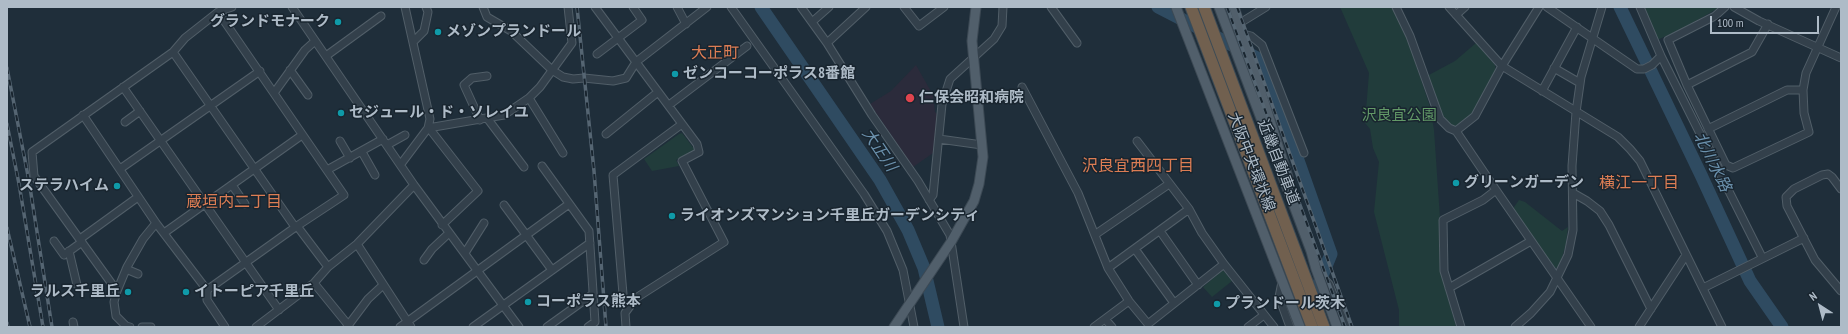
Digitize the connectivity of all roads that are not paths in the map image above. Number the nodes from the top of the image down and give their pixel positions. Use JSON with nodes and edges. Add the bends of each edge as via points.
{"nodes":[{"id":1,"x":232,"y":7,"type":"edge"},
{"id":2,"x":292,"y":7,"type":"edge"},
{"id":3,"x":405,"y":7,"type":"edge"},
{"id":4,"x":426,"y":7,"type":"edge"},
{"id":5,"x":483,"y":7,"type":"edge"},
{"id":6,"x":568,"y":7,"type":"edge"},
{"id":7,"x":595,"y":7,"type":"edge"},
{"id":8,"x":632,"y":7,"type":"edge"},
{"id":9,"x":677,"y":7,"type":"edge"},
{"id":10,"x":707,"y":7,"type":"edge"},
{"id":11,"x":731,"y":7,"type":"edge"},
{"id":12,"x":801,"y":7,"type":"edge"},
{"id":13,"x":829,"y":7,"type":"edge"},
{"id":14,"x":866,"y":7,"type":"edge"},
{"id":15,"x":904,"y":7,"type":"edge"},
{"id":16,"x":944,"y":7,"type":"edge"},
{"id":17,"x":976,"y":7,"type":"edge"},
{"id":18,"x":1003,"y":7,"type":"edge"},
{"id":19,"x":1051,"y":7,"type":"edge"},
{"id":20,"x":1176,"y":7,"type":"edge"},
{"id":21,"x":1191,"y":7,"type":"edge"},
{"id":22,"x":1204,"y":7,"type":"edge"},
{"id":23,"x":1219,"y":7,"type":"edge"},
{"id":24,"x":1234,"y":7,"type":"edge"},
{"id":25,"x":1266,"y":7,"type":"edge"},
{"id":26,"x":1396,"y":7,"type":"edge"},
{"id":27,"x":1449,"y":7,"type":"edge"},
{"id":28,"x":1465,"y":7,"type":"edge"},
{"id":29,"x":1539,"y":7,"type":"edge"},
{"id":30,"x":1547,"y":7,"type":"edge"},
{"id":31,"x":1602,"y":7,"type":"edge"},
{"id":32,"x":1640,"y":7,"type":"edge"},
{"id":33,"x":1725,"y":7,"type":"edge"},
{"id":34,"x":1734,"y":7,"type":"edge"},
{"id":35,"x":1836,"y":7,"type":"edge"},
{"id":36,"x":218,"y":12,"type":"junction"},
{"id":37,"x":1456,"y":15,"type":"junction"},
{"id":38,"x":381,"y":16,"type":"dead end"},
{"id":39,"x":812,"y":22,"type":"junction"},
{"id":40,"x":1240,"y":23,"type":"junction"},
{"id":41,"x":686,"y":24,"type":"junction"},
{"id":42,"x":1768,"y":24,"type":"junction"},
{"id":43,"x":1577,"y":27,"type":"junction"},
{"id":44,"x":1243,"y":34,"type":"junction"},
{"id":45,"x":1592,"y":37,"type":"junction"},
{"id":46,"x":618,"y":38,"type":"junction"},
{"id":47,"x":315,"y":41,"type":"junction"},
{"id":48,"x":413,"y":42,"type":"junction"},
{"id":49,"x":827,"y":43,"type":"junction"},
{"id":50,"x":1077,"y":43,"type":"dead end"},
{"id":51,"x":747,"y":46,"type":"dead end"},
{"id":52,"x":1816,"y":47,"type":"junction"},
{"id":53,"x":173,"y":52,"type":"junction"},
{"id":54,"x":596,"y":54,"type":"dead end"},
{"id":55,"x":326,"y":56,"type":"junction"},
{"id":56,"x":974,"y":56,"type":"junction"},
{"id":57,"x":1660,"y":56,"type":"junction"},
{"id":58,"x":1841,"y":58,"type":"edge"},
{"id":59,"x":636,"y":62,"type":"junction"},
{"id":60,"x":1502,"y":66,"type":"junction"},
{"id":61,"x":1554,"y":68,"type":"junction"},
{"id":62,"x":290,"y":70,"type":"junction"},
{"id":63,"x":552,"y":70,"type":"junction"},
{"id":64,"x":260,"y":71,"type":"junction"},
{"id":65,"x":487,"y":76,"type":"dead end"},
{"id":66,"x":1580,"y":83,"type":"junction"},
{"id":67,"x":1686,"y":85,"type":"junction"},
{"id":68,"x":123,"y":87,"type":"junction"},
{"id":69,"x":1022,"y":87,"type":"dead end"},
{"id":70,"x":1803,"y":90,"type":"junction"},
{"id":71,"x":1542,"y":91,"type":"junction"},
{"id":72,"x":658,"y":92,"type":"junction"},
{"id":73,"x":274,"y":93,"type":"junction"},
{"id":74,"x":308,"y":95,"type":"dead end"},
{"id":75,"x":529,"y":98,"type":"junction"},
{"id":76,"x":210,"y":106,"type":"junction"},
{"id":77,"x":669,"y":106,"type":"junction"},
{"id":78,"x":140,"y":111,"type":"junction"},
{"id":79,"x":1576,"y":112,"type":"junction"},
{"id":80,"x":83,"y":115,"type":"junction"},
{"id":81,"x":484,"y":119,"type":"junction"},
{"id":82,"x":125,"y":122,"type":"dead end"},
{"id":83,"x":682,"y":124,"type":"junction"},
{"id":84,"x":429,"y":128,"type":"junction"},
{"id":85,"x":1708,"y":129,"type":"junction"},
{"id":86,"x":1456,"y":131,"type":"junction"},
{"id":87,"x":606,"y":134,"type":"dead end"},
{"id":88,"x":302,"y":135,"type":"junction"},
{"id":89,"x":405,"y":135,"type":"dead end"},
{"id":90,"x":939,"y":139,"type":"junction"},
{"id":91,"x":161,"y":140,"type":"junction"},
{"id":92,"x":340,"y":140,"type":"dead end"},
{"id":93,"x":1137,"y":141,"type":"dead end"},
{"id":94,"x":385,"y":142,"type":"junction"},
{"id":95,"x":982,"y":145,"type":"junction"},
{"id":96,"x":362,"y":152,"type":"junction"},
{"id":97,"x":564,"y":152,"type":"dead end"},
{"id":98,"x":1304,"y":154,"type":"dead end"},
{"id":99,"x":350,"y":158,"type":"junction"},
{"id":100,"x":401,"y":164,"type":"junction"},
{"id":101,"x":524,"y":166,"type":"dead end"},
{"id":102,"x":542,"y":166,"type":"dead end"},
{"id":103,"x":120,"y":169,"type":"junction"},
{"id":104,"x":254,"y":169,"type":"junction"},
{"id":105,"x":327,"y":170,"type":"junction"},
{"id":106,"x":375,"y":174,"type":"dead end"},
{"id":107,"x":1169,"y":184,"type":"junction"},
{"id":108,"x":232,"y":185,"type":"junction"},
{"id":109,"x":414,"y":186,"type":"junction"},
{"id":110,"x":1841,"y":189,"type":"edge"},
{"id":111,"x":1496,"y":190,"type":"junction"},
{"id":112,"x":1573,"y":193,"type":"junction"},
{"id":113,"x":138,"y":197,"type":"junction"},
{"id":114,"x":929,"y":200,"type":"junction"},
{"id":115,"x":206,"y":204,"type":"junction"},
{"id":116,"x":245,"y":204,"type":"dead end"},
{"id":117,"x":568,"y":204,"type":"junction"},
{"id":118,"x":504,"y":205,"type":"dead end"},
{"id":119,"x":1189,"y":209,"type":"junction"},
{"id":120,"x":156,"y":223,"type":"junction"},
{"id":121,"x":484,"y":223,"type":"dead end"},
{"id":122,"x":442,"y":225,"type":"junction"},
{"id":123,"x":296,"y":227,"type":"junction"},
{"id":124,"x":1160,"y":231,"type":"junction"},
{"id":125,"x":164,"y":233,"type":"junction"},
{"id":126,"x":449,"y":233,"type":"junction"},
{"id":127,"x":1096,"y":234,"type":"junction"},
{"id":128,"x":526,"y":235,"type":"junction"},
{"id":129,"x":1804,"y":238,"type":"junction"},
{"id":130,"x":81,"y":240,"type":"junction"},
{"id":131,"x":54,"y":241,"type":"dead end"},
{"id":132,"x":1531,"y":241,"type":"junction"},
{"id":133,"x":590,"y":243,"type":"junction"},
{"id":134,"x":357,"y":244,"type":"junction"},
{"id":135,"x":949,"y":245,"type":"junction"},
{"id":136,"x":1135,"y":249,"type":"junction"},
{"id":137,"x":69,"y":251,"type":"junction"},
{"id":138,"x":1311,"y":251,"type":"junction"},
{"id":139,"x":464,"y":253,"type":"junction"},
{"id":140,"x":1686,"y":255,"type":"junction"},
{"id":141,"x":1762,"y":258,"type":"junction"},
{"id":142,"x":424,"y":260,"type":"dead end"},
{"id":143,"x":246,"y":262,"type":"junction"},
{"id":144,"x":1224,"y":264,"type":"junction"},
{"id":145,"x":328,"y":267,"type":"junction"},
{"id":146,"x":1108,"y":268,"type":"junction"},
{"id":147,"x":126,"y":269,"type":"junction"},
{"id":148,"x":1316,"y":269,"type":"junction"},
{"id":149,"x":478,"y":270,"type":"junction"},
{"id":150,"x":552,"y":270,"type":"junction"},
{"id":151,"x":138,"y":274,"type":"dead end"},
{"id":152,"x":1557,"y":278,"type":"junction"},
{"id":153,"x":1282,"y":282,"type":"junction"},
{"id":154,"x":314,"y":283,"type":"junction"},
{"id":155,"x":77,"y":285,"type":"dead end"},
{"id":156,"x":383,"y":285,"type":"junction"},
{"id":157,"x":1198,"y":285,"type":"junction"},
{"id":158,"x":1449,"y":288,"type":"junction"},
{"id":159,"x":1702,"y":288,"type":"junction"},
{"id":160,"x":207,"y":290,"type":"junction"},
{"id":161,"x":116,"y":291,"type":"junction"},
{"id":162,"x":1841,"y":291,"type":"edge"},
{"id":163,"x":594,"y":294,"type":"junction"},
{"id":164,"x":623,"y":294,"type":"dead end"},
{"id":165,"x":1129,"y":301,"type":"junction"},
{"id":166,"x":910,"y":302,"type":"junction"},
{"id":167,"x":1174,"y":303,"type":"junction"},
{"id":168,"x":503,"y":305,"type":"junction"},
{"id":169,"x":1650,"y":309,"type":"junction"},
{"id":170,"x":279,"y":310,"type":"junction"},
{"id":171,"x":1264,"y":315,"type":"junction"},
{"id":172,"x":1105,"y":319,"type":"junction"},
{"id":173,"x":410,"y":324,"type":"edge"},
{"id":174,"x":348,"y":326,"type":"edge"},
{"id":175,"x":1149,"y":326,"type":"edge"},
{"id":176,"x":127,"y":327,"type":"edge"},
{"id":177,"x":142,"y":327,"type":"edge"},
{"id":178,"x":151,"y":327,"type":"edge"},
{"id":179,"x":225,"y":327,"type":"edge"},
{"id":180,"x":256,"y":327,"type":"edge"},
{"id":181,"x":400,"y":327,"type":"edge"},
{"id":182,"x":473,"y":327,"type":"edge"},
{"id":183,"x":519,"y":327,"type":"edge"},
{"id":184,"x":547,"y":327,"type":"edge"},
{"id":185,"x":588,"y":327,"type":"edge"},
{"id":186,"x":626,"y":327,"type":"edge"},
{"id":187,"x":894,"y":327,"type":"edge"},
{"id":188,"x":914,"y":327,"type":"edge"},
{"id":189,"x":964,"y":327,"type":"edge"},
{"id":190,"x":1094,"y":327,"type":"edge"},
{"id":191,"x":1112,"y":327,"type":"edge"},
{"id":192,"x":1248,"y":327,"type":"edge"},
{"id":193,"x":1274,"y":327,"type":"edge"},
{"id":194,"x":1290,"y":327,"type":"edge"},
{"id":195,"x":1300,"y":327,"type":"edge"},
{"id":196,"x":1312,"y":327,"type":"edge"},
{"id":197,"x":1324,"y":327,"type":"edge"},
{"id":198,"x":1337,"y":327,"type":"edge"},
{"id":199,"x":1346,"y":327,"type":"edge"},
{"id":200,"x":1461,"y":327,"type":"edge"},
{"id":201,"x":1515,"y":327,"type":"edge"},
{"id":202,"x":1591,"y":327,"type":"edge"},
{"id":203,"x":1639,"y":327,"type":"edge"},
{"id":204,"x":1722,"y":327,"type":"edge"}],
"edges":[{"from":1,"to":36,"type":"street"},
{"from":2,"to":47,"type":"street"},
{"from":3,"to":48,"type":"street"},
{"from":4,"to":48,"type":"street","via":[[428,12],[424,31]]},
{"from":5,"to":63,"type":"street","via":[[487,17],[511,30]]},
{"from":6,"to":63,"type":"street","via":[[572,43]]},
{"from":7,"to":46,"type":"street"},
{"from":8,"to":46,"type":"street","via":[[642,20]]},
{"from":9,"to":41,"type":"street"},
{"from":10,"to":41,"type":"street"},
{"from":11,"to":166,"type":"street","via":[[864,194],[887,232],[903,270]]},
{"from":12,"to":39,"type":"street"},
{"from":13,"to":39,"type":"street"},
{"from":14,"to":49,"type":"street"},
{"from":15,"to":16,"type":"street","via":[[919,26]]},
{"from":17,"to":56,"type":"main road","via":[[972,41]]},
{"from":18,"to":56,"type":"street","via":[[1002,26],[994,39]]},
{"from":19,"to":50,"type":"street"},
{"from":20,"to":153,"type":"main road","name":"大阪中央環状線"},
{"from":21,"to":196,"type":"highway","name":"近畿自動車道"},
{"from":22,"to":197,"type":"highway","name":"近畿自動車道"},
{"from":23,"to":138,"type":"main road","name":"大阪中央環状線"},
{"from":24,"to":40,"type":"main road"},
{"from":25,"to":40,"type":"street"},
{"from":26,"to":86,"type":"street","via":[[1410,36],[1440,119]]},
{"from":27,"to":37,"type":"street"},
{"from":28,"to":37,"type":"street"},
{"from":29,"to":60,"type":"street"},
{"from":30,"to":43,"type":"street"},
{"from":31,"to":45,"type":"street"},
{"from":32,"to":57,"type":"street"},
{"from":33,"to":67,"type":"street","via":[[1715,16],[1668,40]]},
{"from":34,"to":42,"type":"street"},
{"from":35,"to":52,"type":"street"},
{"from":36,"to":53,"type":"street","via":[[185,38]]},
{"from":36,"to":64,"type":"street"},
{"from":37,"to":60,"type":"street"},
{"from":38,"to":55,"type":"street"},
{"from":39,"to":49,"type":"street"},
{"from":40,"to":44,"type":"main road"},
{"from":41,"to":59,"type":"street"},
{"from":42,"to":52,"type":"street"},
{"from":42,"to":67,"type":"street","via":[[1752,52]]},
{"from":43,"to":45,"type":"street"},
{"from":43,"to":61,"type":"street"},
{"from":44,"to":98,"type":"street","via":[[1251,36],[1262,46]]},
{"from":44,"to":138,"type":"main road"},
{"from":45,"to":57,"type":"street","via":[[1637,69],[1652,65]]},
{"from":45,"to":66,"type":"street"},
{"from":46,"to":54,"type":"street"},
{"from":46,"to":59,"type":"street"},
{"from":47,"to":55,"type":"street"},
{"from":47,"to":62,"type":"street"},
{"from":48,"to":84,"type":"street","via":[[430,119]]},
{"from":49,"to":114,"type":"street"},
{"from":51,"to":77,"type":"street"},
{"from":52,"to":58,"type":"street"},
{"from":52,"to":70,"type":"street","via":[[1806,73]]},
{"from":53,"to":68,"type":"street"},
{"from":53,"to":76,"type":"street"},
{"from":55,"to":94,"type":"street"},
{"from":56,"to":90,"type":"street","via":[[950,80],[942,104]]},
{"from":56,"to":95,"type":"main road"},
{"from":57,"to":141,"type":"street"},
{"from":59,"to":63,"type":"street","via":[[626,78],[614,81],[573,79]]},
{"from":59,"to":72,"type":"street"},
{"from":60,"to":71,"type":"street"},
{"from":60,"to":86,"type":"street","via":[[1475,116]]},
{"from":61,"to":66,"type":"street"},
{"from":61,"to":71,"type":"street"},
{"from":62,"to":73,"type":"street"},
{"from":62,"to":74,"type":"street"},
{"from":63,"to":75,"type":"street"},
{"from":64,"to":73,"type":"street"},
{"from":64,"to":76,"type":"street"},
{"from":65,"to":81,"type":"street","via":[[472,78],[464,85]]},
{"from":66,"to":79,"type":"street"},
{"from":67,"to":85,"type":"street"},
{"from":68,"to":78,"type":"street"},
{"from":68,"to":80,"type":"street"},
{"from":69,"to":127,"type":"street","via":[[1078,193]]},
{"from":70,"to":85,"type":"street","via":[[1787,90]]},
{"from":70,"to":85,"type":"street","via":[[1804,113],[1809,132],[1733,168],[1726,164]]},
{"from":71,"to":79,"type":"street"},
{"from":72,"to":77,"type":"street"},
{"from":72,"to":87,"type":"street"},
{"from":73,"to":88,"type":"street"},
{"from":75,"to":81,"type":"street","via":[[504,115]]},
{"from":75,"to":97,"type":"street"},
{"from":76,"to":91,"type":"street"},
{"from":76,"to":104,"type":"street"},
{"from":77,"to":83,"type":"street"},
{"from":78,"to":82,"type":"street"},
{"from":78,"to":91,"type":"street"},
{"from":79,"to":112,"type":"street"},
{"from":79,"to":140,"type":"street","via":[[1618,137],[1640,161]]},
{"from":80,"to":103,"type":"street"},
{"from":80,"to":130,"type":"street","via":[[32,152],[34,176]]},
{"from":81,"to":84,"type":"street"},
{"from":81,"to":101,"type":"street"},
{"from":83,"to":164,"type":"street","via":[[613,174]]},
{"from":83,"to":186,"type":"street","via":[[697,144],[699,152],[682,161],[724,242],[636,298],[625,313]]},
{"from":84,"to":100,"type":"street"},
{"from":84,"to":122,"type":"street","via":[[478,191]]},
{"from":86,"to":111,"type":"street"},
{"from":88,"to":104,"type":"street"},
{"from":88,"to":105,"type":"street"},
{"from":89,"to":94,"type":"street"},
{"from":90,"to":95,"type":"street"},
{"from":90,"to":114,"type":"street","via":[[933,195]]},
{"from":91,"to":103,"type":"street"},
{"from":91,"to":115,"type":"street"},
{"from":92,"to":99,"type":"street"},
{"from":93,"to":107,"type":"street"},
{"from":94,"to":96,"type":"street"},
{"from":94,"to":100,"type":"street"},
{"from":95,"to":135,"type":"main road","via":[[983,163],[974,201]]},
{"from":96,"to":99,"type":"street"},
{"from":96,"to":106,"type":"street"},
{"from":99,"to":105,"type":"street"},
{"from":100,"to":109,"type":"street"},
{"from":102,"to":117,"type":"street"},
{"from":103,"to":113,"type":"street"},
{"from":104,"to":108,"type":"street"},
{"from":104,"to":123,"type":"street"},
{"from":105,"to":123,"type":"street","via":[[344,195]]},
{"from":107,"to":119,"type":"street"},
{"from":107,"to":127,"type":"street"},
{"from":108,"to":115,"type":"street"},
{"from":108,"to":116,"type":"street"},
{"from":109,"to":122,"type":"street"},
{"from":109,"to":134,"type":"street"},
{"from":110,"to":129,"type":"street","via":[[1828,174],[1789,192],[1786,198],[1787,206]]},
{"from":111,"to":132,"type":"street"},
{"from":111,"to":158,"type":"street","via":[[1483,200],[1443,220],[1444,271]]},
{"from":112,"to":152,"type":"street","via":[[1573,230],[1568,255]]},
{"from":112,"to":169,"type":"street","via":[[1600,211]]},
{"from":113,"to":120,"type":"street"},
{"from":113,"to":130,"type":"street"},
{"from":114,"to":135,"type":"street","via":[[950,235]]},
{"from":115,"to":125,"type":"street"},
{"from":115,"to":143,"type":"street"},
{"from":117,"to":128,"type":"street"},
{"from":117,"to":133,"type":"street","via":[[589,231]]},
{"from":118,"to":128,"type":"street"},
{"from":119,"to":124,"type":"street"},
{"from":119,"to":144,"type":"street"},
{"from":120,"to":125,"type":"street"},
{"from":120,"to":147,"type":"street","via":[[143,239]]},
{"from":121,"to":139,"type":"street"},
{"from":122,"to":126,"type":"street"},
{"from":123,"to":143,"type":"street"},
{"from":123,"to":145,"type":"street"},
{"from":124,"to":136,"type":"street"},
{"from":124,"to":157,"type":"street"},
{"from":125,"to":160,"type":"street"},
{"from":126,"to":139,"type":"street"},
{"from":126,"to":142,"type":"street"},
{"from":127,"to":146,"type":"street"},
{"from":128,"to":149,"type":"street"},
{"from":128,"to":150,"type":"street"},
{"from":129,"to":141,"type":"street"},
{"from":129,"to":162,"type":"street","via":[[1815,260]]},
{"from":130,"to":137,"type":"street"},
{"from":130,"to":161,"type":"street"},
{"from":131,"to":137,"type":"street","via":[[64,255]]},
{"from":132,"to":152,"type":"street"},
{"from":132,"to":158,"type":"street"},
{"from":133,"to":150,"type":"street"},
{"from":133,"to":163,"type":"street"},
{"from":134,"to":145,"type":"street"},
{"from":134,"to":156,"type":"street"},
{"from":135,"to":166,"type":"main road"},
{"from":135,"to":189,"type":"street"},
{"from":136,"to":146,"type":"street"},
{"from":136,"to":167,"type":"street"},
{"from":137,"to":155,"type":"street"},
{"from":138,"to":148,"type":"main road","name":"大阪中央環状線"},
{"from":139,"to":149,"type":"street"},
{"from":140,"to":159,"type":"street"},
{"from":140,"to":169,"type":"street"},
{"from":141,"to":159,"type":"street"},
{"from":143,"to":160,"type":"street"},
{"from":143,"to":170,"type":"street"},
{"from":144,"to":157,"type":"street"},
{"from":144,"to":171,"type":"street"},
{"from":145,"to":154,"type":"street"},
{"from":146,"to":165,"type":"street"},
{"from":147,"to":151,"type":"street"},
{"from":147,"to":161,"type":"street"},
{"from":148,"to":198,"type":"main road","name":"大阪中央環状線"},
{"from":148,"to":199,"type":"street","via":[[1330,284]]},
{"from":149,"to":168,"type":"street"},
{"from":149,"to":173,"type":"street"},
{"from":150,"to":168,"type":"street"},
{"from":152,"to":201,"type":"street","via":[[1541,304]]},
{"from":152,"to":202,"type":"street"},
{"from":153,"to":194,"type":"street","via":[[1279,297]]},
{"from":153,"to":195,"type":"main road","name":"大阪中央環状線"},
{"from":154,"to":170,"type":"street"},
{"from":154,"to":174,"type":"street"},
{"from":156,"to":173,"type":"street"},
{"from":156,"to":174,"type":"street"},
{"from":157,"to":167,"type":"street"},
{"from":158,"to":200,"type":"street"},
{"from":159,"to":204,"type":"street"},
{"from":160,"to":179,"type":"street","via":[[207,300]]},
{"from":161,"to":176,"type":"street","via":[[116,316]]},
{"from":163,"to":184,"type":"street"},
{"from":163,"to":185,"type":"street","via":[[595,322]]},
{"from":165,"to":172,"type":"street"},
{"from":165,"to":175,"type":"street"},
{"from":166,"to":187,"type":"main road"},
{"from":166,"to":188,"type":"street"},
{"from":167,"to":175,"type":"street"},
{"from":168,"to":182,"type":"street"},
{"from":168,"to":183,"type":"street"},
{"from":169,"to":203,"type":"street"},
{"from":170,"to":180,"type":"street"},
{"from":171,"to":192,"type":"street"},
{"from":171,"to":193,"type":"street"},
{"from":172,"to":190,"type":"street"},
{"from":172,"to":191,"type":"street"},
{"from":173,"to":181,"type":"street"},
{"from":177,"to":178,"type":"street"}]}
